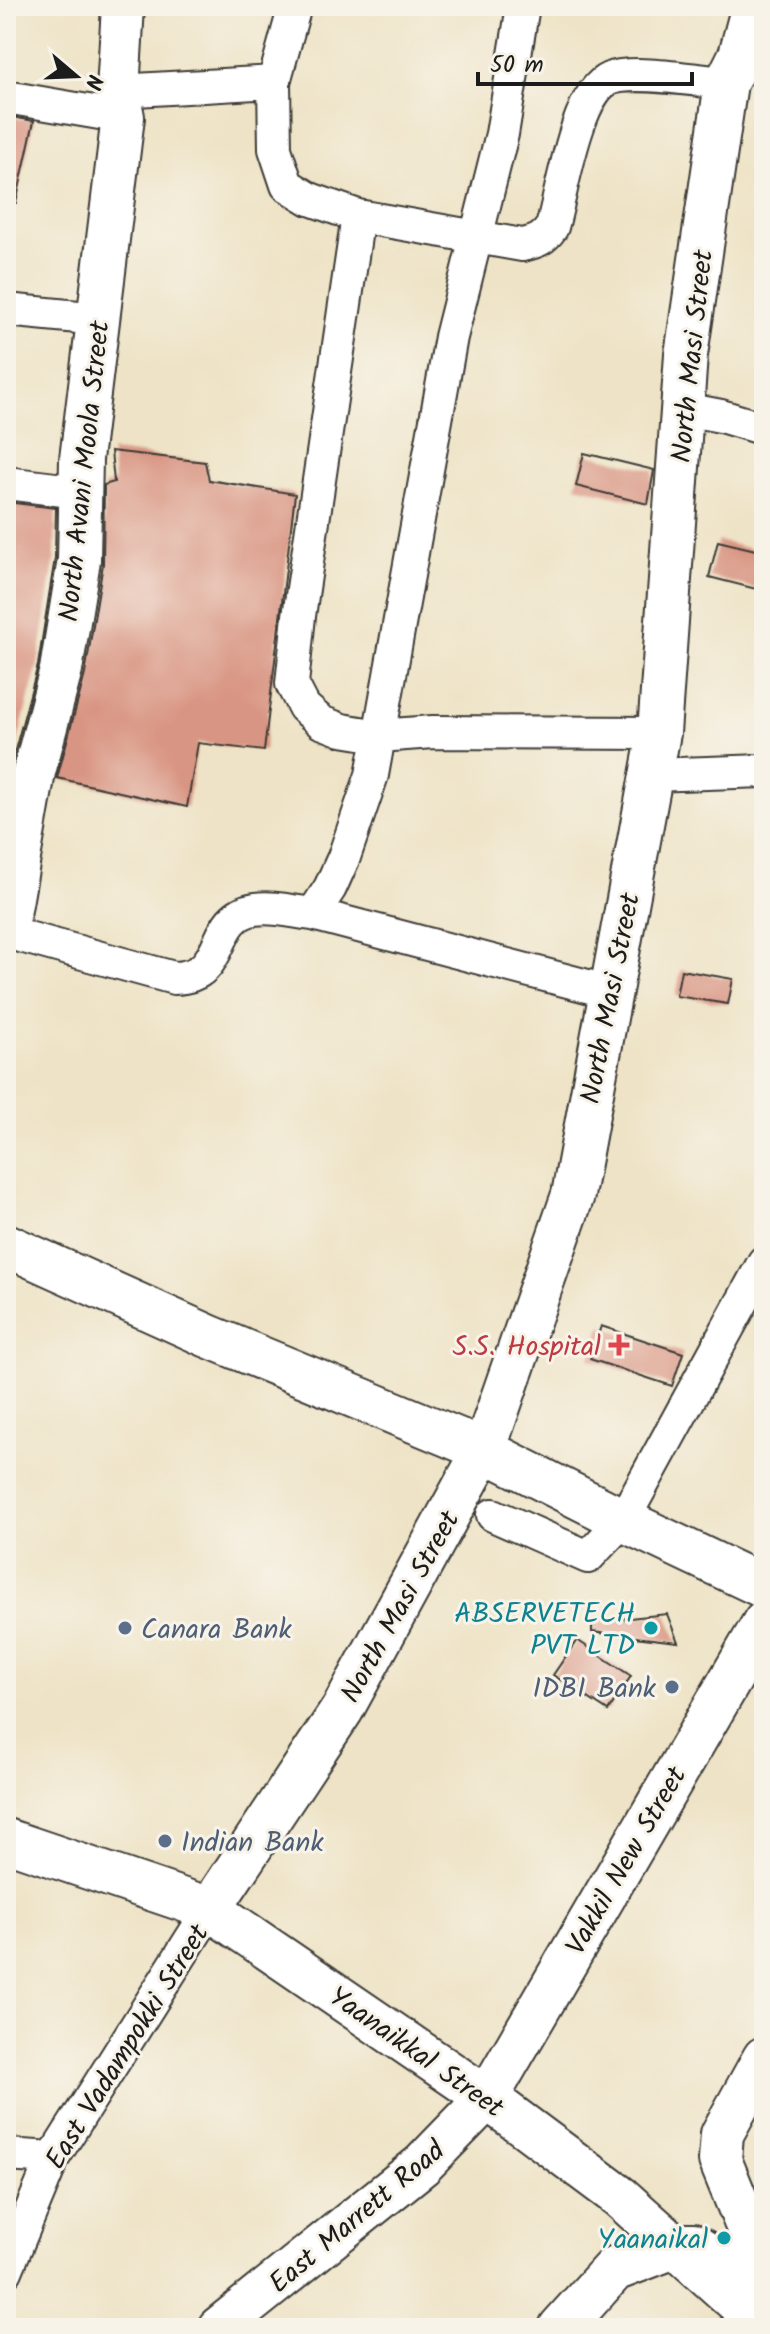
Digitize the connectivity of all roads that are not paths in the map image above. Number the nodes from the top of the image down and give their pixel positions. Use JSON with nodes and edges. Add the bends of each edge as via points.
{"nodes":[{"id":1,"x":123,"y":6,"type":"edge"},
{"id":2,"x":295,"y":6,"type":"edge"},
{"id":3,"x":523,"y":6,"type":"edge"},
{"id":4,"x":753,"y":6,"type":"edge"},
{"id":5,"x":743,"y":68,"type":"edge"},
{"id":6,"x":274,"y":82,"type":"junction"},
{"id":7,"x":6,"y":97,"type":"edge"},
{"id":8,"x":121,"y":104,"type":"junction"},
{"id":9,"x":358,"y":216,"type":"junction"},
{"id":10,"x":475,"y":235,"type":"junction"},
{"id":11,"x":6,"y":310,"type":"edge"},
{"id":12,"x":99,"y":319,"type":"junction"},
{"id":13,"x":684,"y":409,"type":"junction"},
{"id":14,"x":764,"y":429,"type":"edge"},
{"id":15,"x":6,"y":483,"type":"edge"},
{"id":16,"x":80,"y":492,"type":"junction"},
{"id":17,"x":659,"y":733,"type":"junction"},
{"id":18,"x":379,"y":736,"type":"junction"},
{"id":19,"x":764,"y":771,"type":"edge"},
{"id":20,"x":651,"y":775,"type":"junction"},
{"id":21,"x":313,"y":914,"type":"junction"},
{"id":22,"x":6,"y":932,"type":"edge"},
{"id":23,"x":610,"y":992,"type":"junction"},
{"id":24,"x":6,"y":1245,"type":"edge"},
{"id":25,"x":764,"y":1262,"type":"edge"},
{"id":26,"x":484,"y":1450,"type":"junction"},
{"id":27,"x":493,"y":1515,"type":"dead end"},
{"id":28,"x":623,"y":1520,"type":"junction"},
{"id":29,"x":764,"y":1587,"type":"edge"},
{"id":30,"x":764,"y":1622,"type":"edge"},
{"id":31,"x":6,"y":1840,"type":"edge"},
{"id":32,"x":210,"y":1909,"type":"junction"},
{"id":33,"x":760,"y":2065,"type":"edge"},
{"id":34,"x":487,"y":2098,"type":"junction"},
{"id":35,"x":6,"y":2155,"type":"edge"},
{"id":36,"x":53,"y":2158,"type":"junction"},
{"id":37,"x":620,"y":2197,"type":"junction"},
{"id":38,"x":750,"y":2204,"type":"edge"},
{"id":39,"x":13,"y":2237,"type":"edge"},
{"id":40,"x":674,"y":2246,"type":"junction"},
{"id":41,"x":764,"y":2252,"type":"edge"},
{"id":42,"x":614,"y":2269,"type":"junction"},
{"id":43,"x":6,"y":2271,"type":"edge"},
{"id":44,"x":764,"y":2291,"type":"edge"},
{"id":45,"x":764,"y":2326,"type":"edge"},
{"id":46,"x":219,"y":2328,"type":"edge"},
{"id":47,"x":561,"y":2328,"type":"edge"}],
"edges":[{"from":1,"to":8,"type":"main road","name":"North Avani Moola Street"},
{"from":2,"to":6,"type":"street"},
{"from":3,"to":10,"type":"street","via":[[502,134]]},
{"from":4,"to":5,"type":"main road","name":"North Masi Street"},
{"from":5,"to":10,"type":"street","via":[[608,79],[595,90],[579,120],[558,208],[545,237],[522,245]]},
{"from":5,"to":13,"type":"main road","name":"North Masi Street","via":[[686,355]]},
{"from":6,"to":8,"type":"street"},
{"from":6,"to":9,"type":"street","via":[[275,149],[287,185]]},
{"from":7,"to":8,"type":"street"},
{"from":8,"to":12,"type":"main road","name":"North Avani Moola Street"},
{"from":9,"to":10,"type":"street"},
{"from":9,"to":18,"type":"street","via":[[292,684],[304,707],[321,722]]},
{"from":10,"to":18,"type":"street","via":[[451,337]]},
{"from":11,"to":12,"type":"street"},
{"from":12,"to":16,"type":"main road","name":"North Avani Moola Street"},
{"from":13,"to":14,"type":"street"},
{"from":13,"to":17,"type":"main road","name":"North Masi Street"},
{"from":15,"to":16,"type":"street"},
{"from":16,"to":22,"type":"main road","name":"North Avani Moola Street","via":[[79,560],[61,670],[34,772]]},
{"from":17,"to":18,"type":"street"},
{"from":17,"to":20,"type":"main road","name":"North Masi Street"},
{"from":18,"to":21,"type":"street","via":[[372,775],[344,857]]},
{"from":19,"to":20,"type":"street"},
{"from":20,"to":23,"type":"main road","name":"North Masi Street"},
{"from":21,"to":22,"type":"street","via":[[267,908],[239,914],[209,962],[188,978]]},
{"from":21,"to":23,"type":"street"},
{"from":23,"to":26,"type":"main road","name":"North Masi Street","via":[[573,1195]]},
{"from":24,"to":26,"type":"main road","via":[[208,1336]]},
{"from":25,"to":28,"type":"street"},
{"from":26,"to":28,"type":"main road"},
{"from":26,"to":32,"type":"main road","name":"North Masi Street","via":[[342,1710]]},
{"from":27,"to":28,"type":"street","via":[[588,1557]]},
{"from":28,"to":29,"type":"main road"},
{"from":30,"to":34,"type":"main road","name":"Vakkil New Street"},
{"from":31,"to":32,"type":"main road","name":"Yaanaikkal Street"},
{"from":32,"to":34,"type":"main road","name":"Yaanaikkal Street"},
{"from":32,"to":36,"type":"street","name":"East Vadampokki Street"},
{"from":33,"to":38,"type":"main road","via":[[722,2134],[720,2160]]},
{"from":34,"to":37,"type":"main road","name":"Yaanaikkal Street"},
{"from":34,"to":46,"type":"main road","name":"East Marrett Road","via":[[422,2165]]},
{"from":35,"to":36,"type":"street"},
{"from":36,"to":39,"type":"street","name":"East Vadampokki Street"},
{"from":37,"to":40,"type":"main road","name":"Yaanaikkal Street"},
{"from":37,"to":42,"type":"main road","via":[[628,2232]]},
{"from":38,"to":41,"type":"main road","via":[[751,2236]]},
{"from":39,"to":43,"type":"street","name":"East Vadampokki Street"},
{"from":40,"to":42,"type":"highway"},
{"from":40,"to":44,"type":"highway","via":[[693,2246]]},
{"from":40,"to":45,"type":"main road","name":"Yaanaikkal Street"},
{"from":42,"to":47,"type":"highway"}]}
